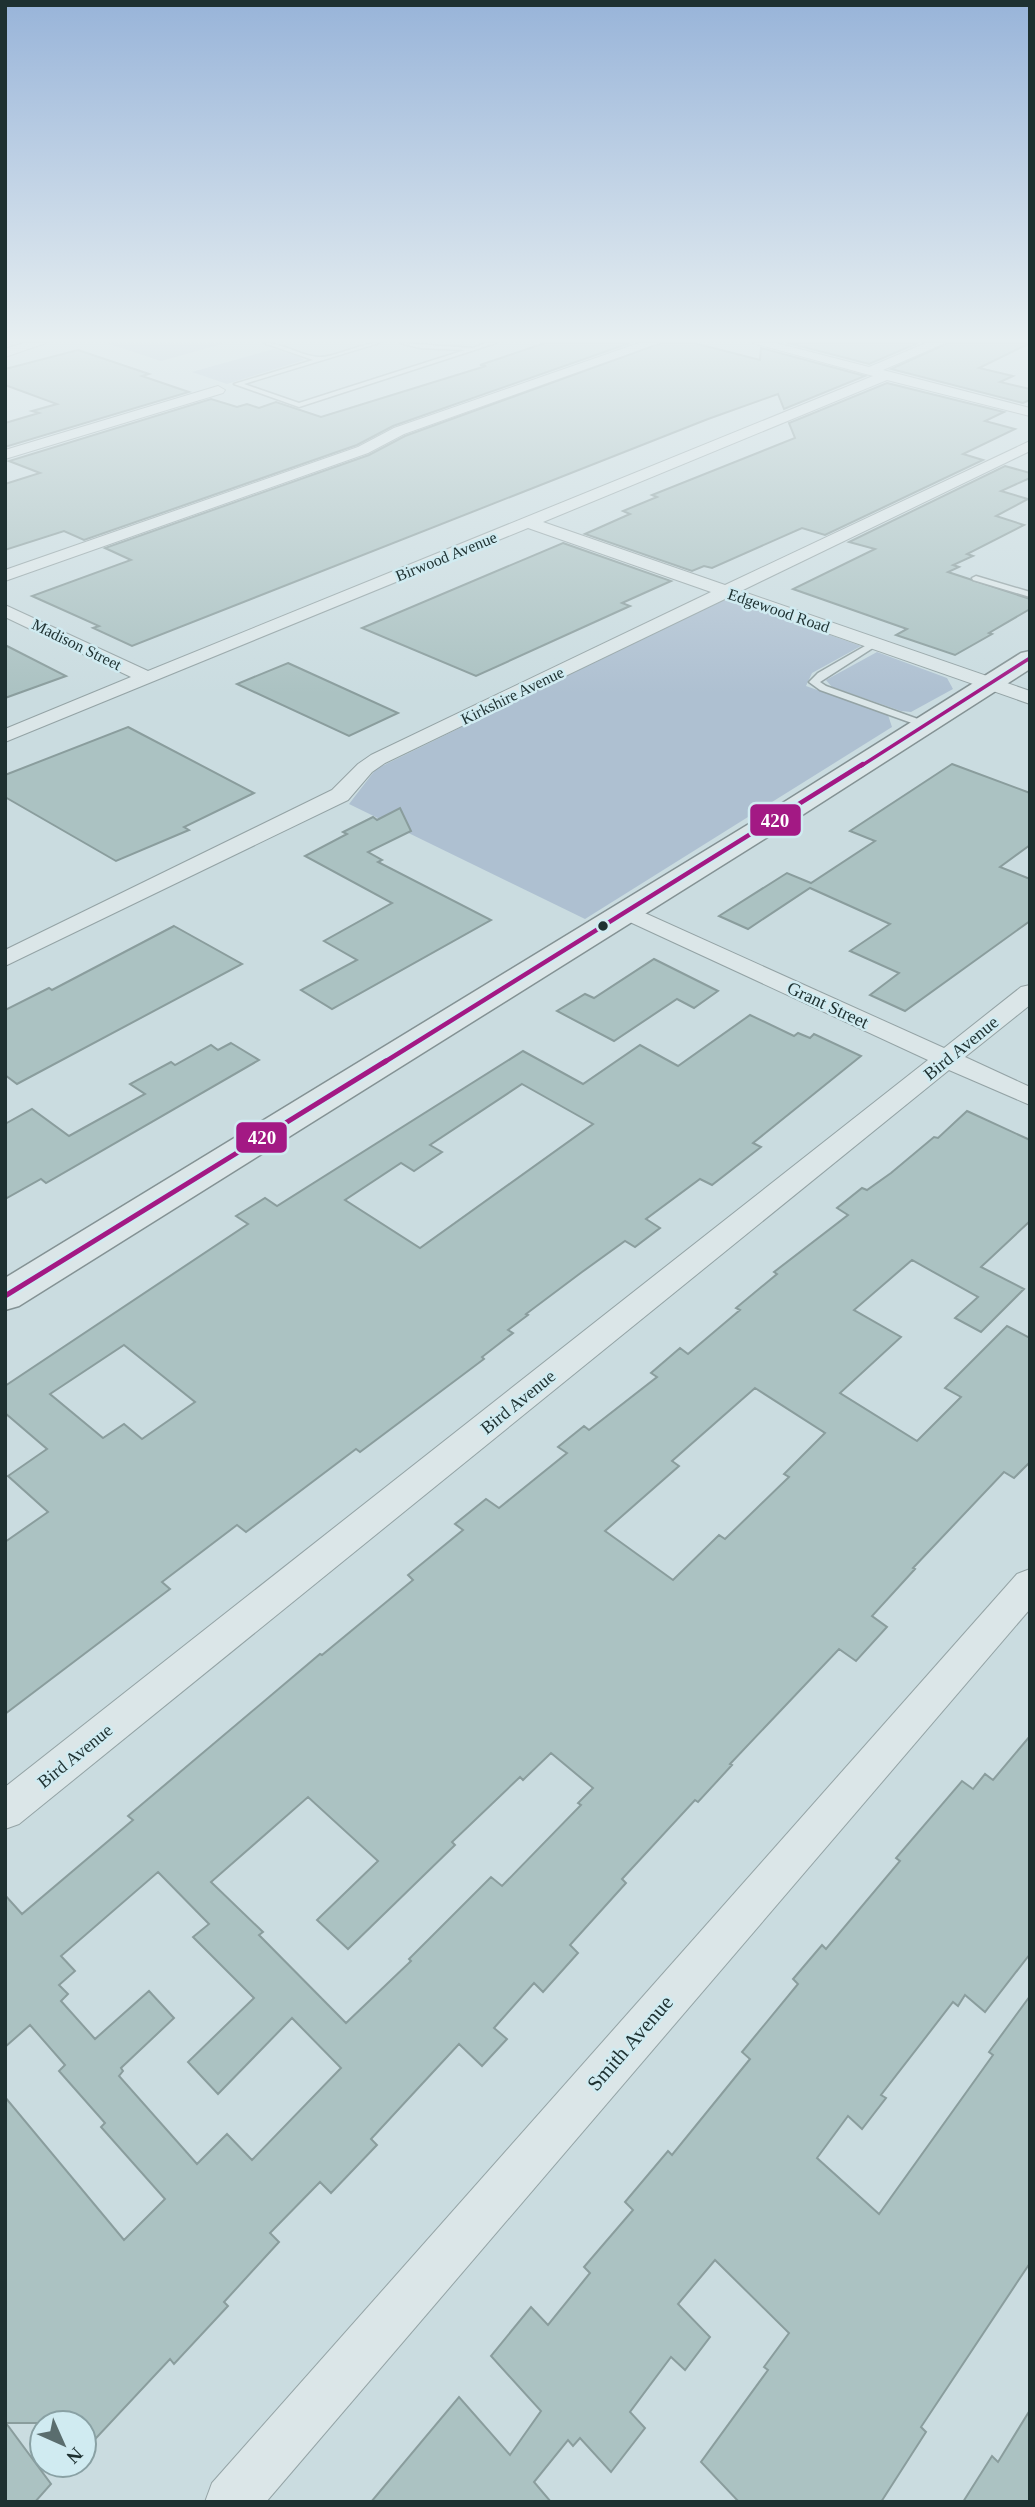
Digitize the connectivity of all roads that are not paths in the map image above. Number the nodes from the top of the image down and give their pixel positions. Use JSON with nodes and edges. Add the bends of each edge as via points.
{"nodes":[{"id":1,"x":335,"y":460,"type":"edge"},
{"id":2,"x":674,"y":460,"type":"edge"},
{"id":3,"x":999,"y":460,"type":"edge"},
{"id":4,"x":528,"y":522,"type":"junction"},
{"id":5,"x":5,"y":576,"type":"edge"},
{"id":6,"x":976,"y":579,"type":"dead end"},
{"id":7,"x":728,"y":592,"type":"junction"},
{"id":8,"x":1030,"y":595,"type":"edge"},
{"id":9,"x":5,"y":610,"type":"edge"},
{"id":10,"x":875,"y":644,"type":"junction"},
{"id":11,"x":1030,"y":659,"type":"edge"},
{"id":12,"x":148,"y":678,"type":"junction"},
{"id":13,"x":990,"y":684,"type":"junction"},
{"id":14,"x":1030,"y":698,"type":"edge"},
{"id":15,"x":926,"y":725,"type":"junction"},
{"id":16,"x":5,"y":736,"type":"edge"},
{"id":17,"x":627,"y":912,"type":"junction"},
{"id":18,"x":5,"y":959,"type":"edge"},
{"id":19,"x":1030,"y":992,"type":"edge"},
{"id":20,"x":947,"y":1059,"type":"junction"},
{"id":21,"x":1030,"y":1097,"type":"edge"},
{"id":22,"x":5,"y":1296,"type":"edge"},
{"id":23,"x":1030,"y":1584,"type":"edge"},
{"id":24,"x":5,"y":1811,"type":"edge"},
{"id":25,"x":231,"y":2502,"type":"edge"}],
"edges":[{"from":1,"to":5,"type":"street"},
{"from":2,"to":4,"type":"street","name":"Birwood Avenue"},
{"from":3,"to":7,"type":"street","name":"Kirkshire Avenue"},
{"from":4,"to":7,"type":"street","name":"Edgewood Road"},
{"from":4,"to":12,"type":"street","name":"Birwood Avenue"},
{"from":6,"to":8,"type":"lane"},
{"from":7,"to":10,"type":"street","name":"Edgewood Road"},
{"from":7,"to":18,"type":"street","name":"Kirkshire Avenue","via":[[378,759],[340,795]]},
{"from":9,"to":12,"type":"street","name":"Madison Street"},
{"from":10,"to":13,"type":"street","name":"Edgewood Road"},
{"from":10,"to":15,"type":"lane","via":[[814,682]]},
{"from":11,"to":13,"type":"main road"},
{"from":12,"to":16,"type":"street","name":"Birwood Avenue"},
{"from":13,"to":14,"type":"street","name":"Edgewood Road"},
{"from":13,"to":15,"type":"main road"},
{"from":15,"to":17,"type":"main road"},
{"from":17,"to":20,"type":"street","name":"Grant Street"},
{"from":17,"to":22,"type":"main road"},
{"from":19,"to":20,"type":"street","name":"Bird Avenue"},
{"from":20,"to":21,"type":"street","name":"Grant Street"},
{"from":20,"to":24,"type":"street","name":"Bird Avenue"},
{"from":23,"to":25,"type":"street","name":"Smith Avenue"}]}
